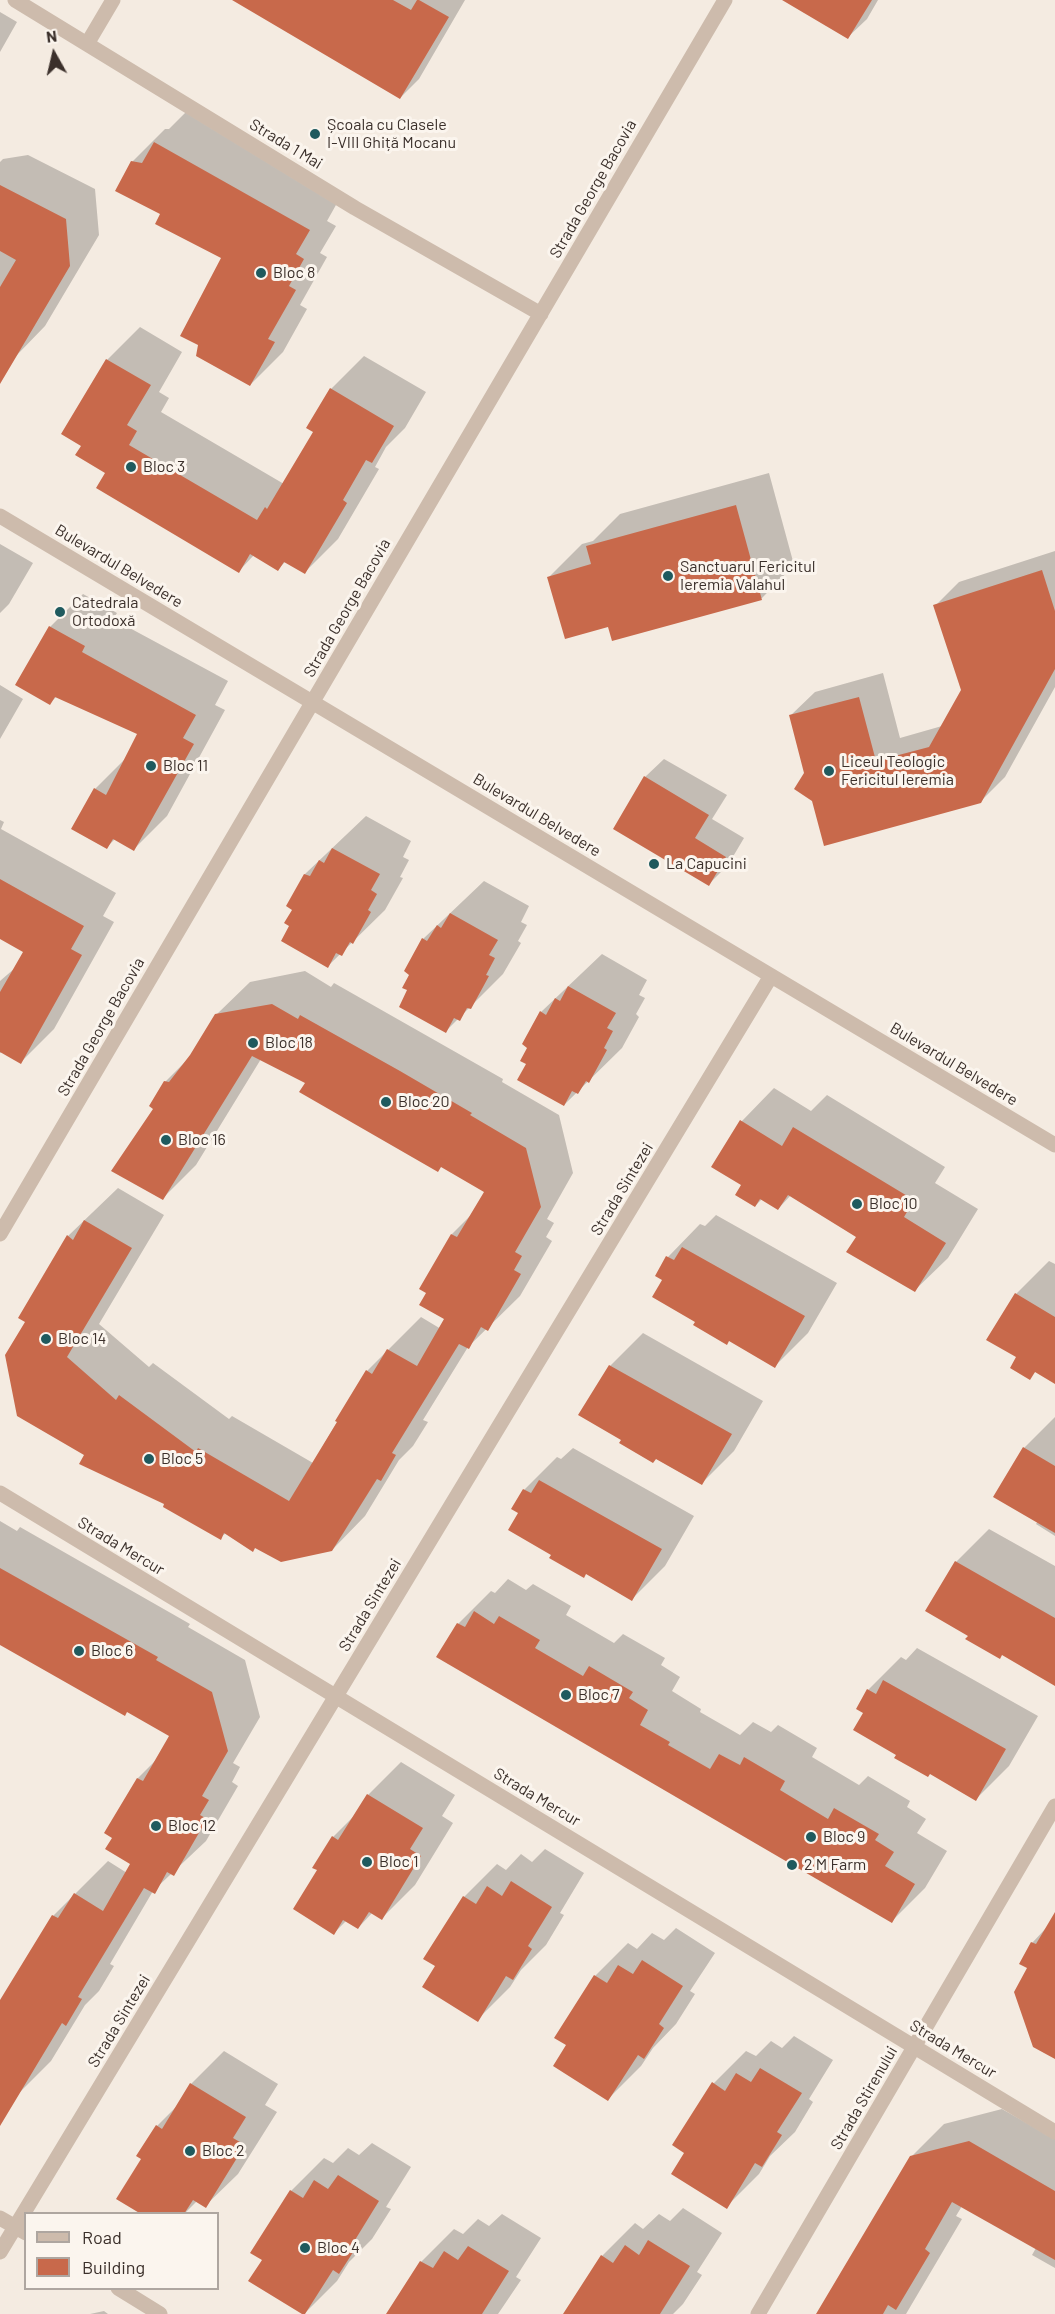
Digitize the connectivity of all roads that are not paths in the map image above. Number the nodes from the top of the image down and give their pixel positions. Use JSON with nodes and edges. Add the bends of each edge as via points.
{"nodes":[{"id":1,"x":15,"y":0,"type":"edge"},
{"id":2,"x":113,"y":0,"type":"edge"},
{"id":3,"x":725,"y":0,"type":"edge"},
{"id":4,"x":87,"y":44,"type":"junction"},
{"id":5,"x":541,"y":314,"type":"junction"},
{"id":6,"x":0,"y":516,"type":"edge"},
{"id":7,"x":312,"y":702,"type":"junction"},
{"id":8,"x":771,"y":976,"type":"junction"},
{"id":9,"x":1055,"y":1145,"type":"edge"},
{"id":10,"x":0,"y":1234,"type":"edge"},
{"id":11,"x":0,"y":1493,"type":"edge"},
{"id":12,"x":336,"y":1696,"type":"junction"},
{"id":13,"x":1055,"y":1806,"type":"edge"},
{"id":14,"x":914,"y":2047,"type":"junction"},
{"id":15,"x":1055,"y":2132,"type":"edge"},
{"id":16,"x":31,"y":2212,"type":"edge"},
{"id":17,"x":0,"y":2218,"type":"edge"},
{"id":18,"x":20,"y":2230,"type":"edge"},
{"id":19,"x":0,"y":2252,"type":"edge"},
{"id":20,"x":120,"y":2290,"type":"edge"},
{"id":21,"x":160,"y":2314,"type":"edge"},
{"id":22,"x":758,"y":2314,"type":"edge"}],
"edges":[{"from":1,"to":4,"type":"street","name":"Strada 1 Mai"},
{"from":2,"to":4,"type":"street"},
{"from":3,"to":5,"type":"street","name":"Strada George Bacovia"},
{"from":4,"to":5,"type":"street","name":"Strada 1 Mai","via":[[355,208]]},
{"from":5,"to":7,"type":"street","name":"Strada George Bacovia"},
{"from":6,"to":7,"type":"street","name":"Bulevardul Belvedere"},
{"from":7,"to":8,"type":"street","name":"Bulevardul Belvedere"},
{"from":7,"to":10,"type":"street","name":"Strada George Bacovia"},
{"from":8,"to":9,"type":"street","name":"Bulevardul Belvedere"},
{"from":8,"to":12,"type":"street","name":"Strada Sintezei"},
{"from":11,"to":12,"type":"street","name":"Strada Mercur"},
{"from":12,"to":14,"type":"street","name":"Strada Mercur"},
{"from":12,"to":16,"type":"street","name":"Strada Sintezei"},
{"from":13,"to":14,"type":"street","name":"Strada Stirenului"},
{"from":14,"to":15,"type":"street","name":"Strada Mercur"},
{"from":14,"to":22,"type":"street","name":"Strada Stirenului"},
{"from":17,"to":18,"type":"street"},
{"from":18,"to":19,"type":"street","name":"Strada Sintezei"},
{"from":20,"to":21,"type":"street"}]}
